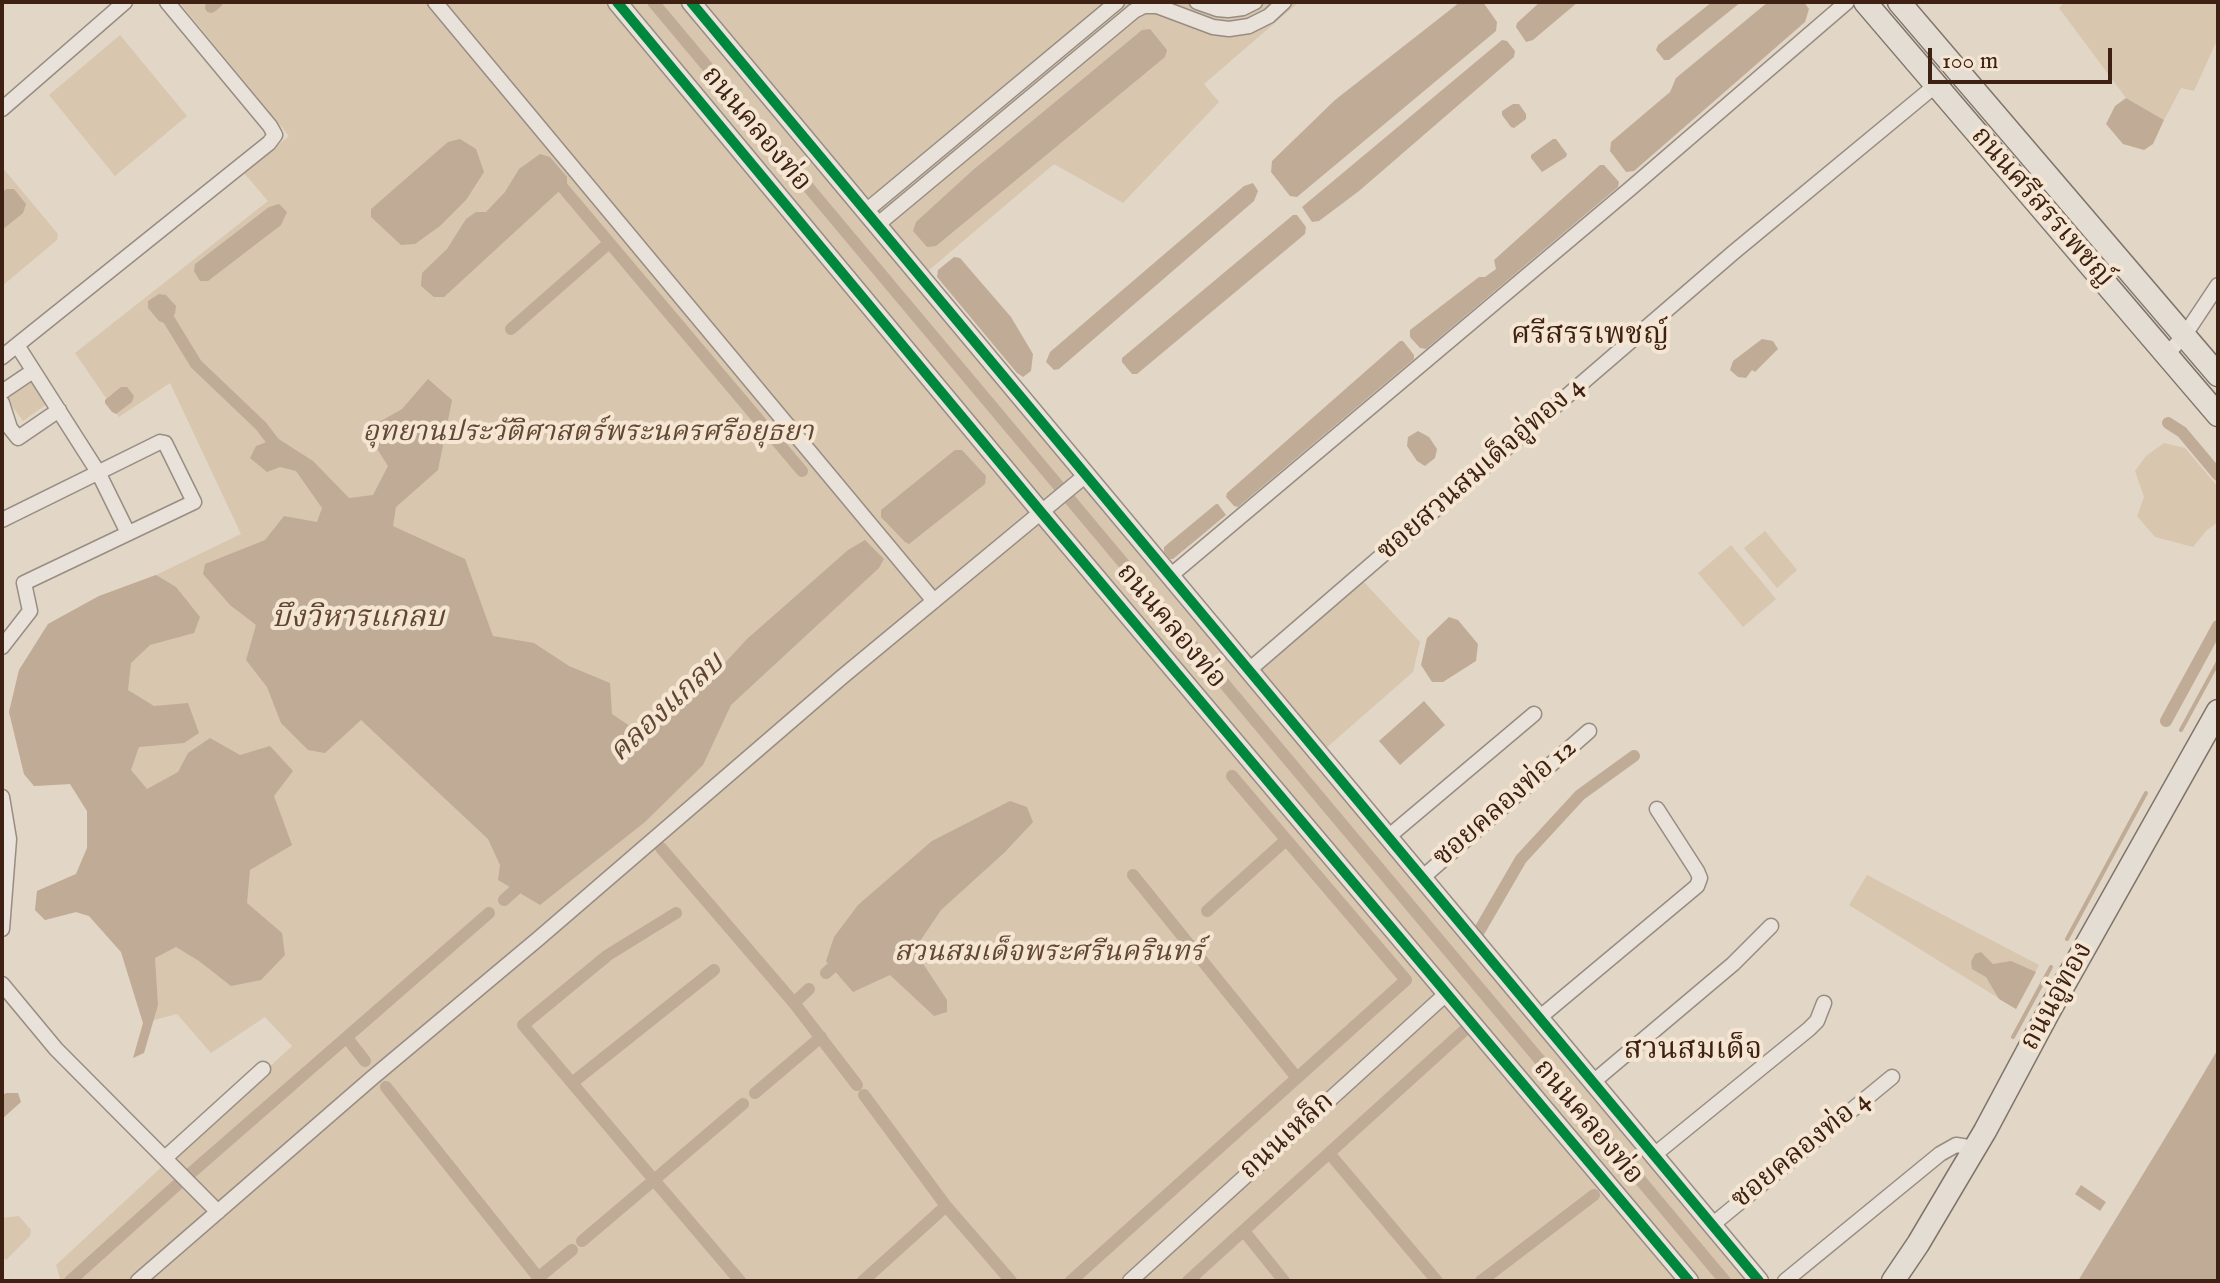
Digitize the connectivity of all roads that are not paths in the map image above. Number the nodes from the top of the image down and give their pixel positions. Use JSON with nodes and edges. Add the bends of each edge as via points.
{"nodes":[{"id":1,"x":125,"y":2,"type":"edge"},
{"id":2,"x":167,"y":2,"type":"edge"},
{"id":3,"x":435,"y":2,"type":"edge"},
{"id":4,"x":617,"y":2,"type":"edge"},
{"id":5,"x":691,"y":2,"type":"edge"},
{"id":6,"x":1117,"y":2,"type":"edge"},
{"id":7,"x":1197,"y":2,"type":"edge"},
{"id":8,"x":1255,"y":2,"type":"edge"},
{"id":9,"x":1284,"y":2,"type":"edge"},
{"id":10,"x":1847,"y":2,"type":"edge"},
{"id":11,"x":1865,"y":2,"type":"edge"},
{"id":12,"x":1899,"y":2,"type":"edge"},
{"id":13,"x":1936,"y":85,"type":"junction"},
{"id":14,"x":2,"y":109,"type":"edge"},
{"id":15,"x":872,"y":218,"type":"junction"},
{"id":16,"x":2218,"y":285,"type":"edge"},
{"id":17,"x":2184,"y":336,"type":"junction"},
{"id":18,"x":17,"y":345,"type":"junction"},
{"id":19,"x":2166,"y":355,"type":"junction"},
{"id":20,"x":2,"y":357,"type":"edge"},
{"id":21,"x":33,"y":371,"type":"junction"},
{"id":22,"x":2218,"y":375,"type":"edge"},
{"id":23,"x":2,"y":392,"type":"edge"},
{"id":24,"x":2,"y":403,"type":"edge"},
{"id":25,"x":59,"y":410,"type":"junction"},
{"id":26,"x":2218,"y":415,"type":"edge"},
{"id":27,"x":98,"y":472,"type":"junction"},
{"id":28,"x":1080,"y":480,"type":"junction"},
{"id":29,"x":1047,"y":507,"type":"junction"},
{"id":30,"x":2,"y":520,"type":"edge"},
{"id":31,"x":128,"y":533,"type":"junction"},
{"id":32,"x":1170,"y":576,"type":"junction"},
{"id":33,"x":934,"y":601,"type":"junction"},
{"id":34,"x":2,"y":647,"type":"edge"},
{"id":35,"x":1249,"y":670,"type":"junction"},
{"id":36,"x":2218,"y":711,"type":"edge"},
{"id":37,"x":1534,"y":714,"type":"dead end"},
{"id":38,"x":1589,"y":731,"type":"dead end"},
{"id":39,"x":2,"y":797,"type":"edge"},
{"id":40,"x":1657,"y":809,"type":"dead end"},
{"id":41,"x":1388,"y":837,"type":"junction"},
{"id":42,"x":1422,"y":878,"type":"junction"},
{"id":43,"x":1771,"y":926,"type":"dead end"},
{"id":44,"x":2,"y":929,"type":"edge"},
{"id":45,"x":2,"y":984,"type":"edge"},
{"id":46,"x":1446,"y":994,"type":"junction"},
{"id":47,"x":1824,"y":1003,"type":"dead end"},
{"id":48,"x":1539,"y":1018,"type":"junction"},
{"id":49,"x":263,"y":1069,"type":"dead end"},
{"id":50,"x":1892,"y":1077,"type":"dead end"},
{"id":51,"x":1593,"y":1082,"type":"junction"},
{"id":52,"x":1975,"y":1148,"type":"junction"},
{"id":53,"x":1654,"y":1155,"type":"junction"},
{"id":54,"x":165,"y":1158,"type":"junction"},
{"id":55,"x":218,"y":1212,"type":"junction"},
{"id":56,"x":1712,"y":1225,"type":"junction"},
{"id":57,"x":138,"y":1281,"type":"edge"},
{"id":58,"x":1130,"y":1281,"type":"edge"},
{"id":59,"x":1689,"y":1281,"type":"edge"},
{"id":60,"x":1759,"y":1281,"type":"edge"},
{"id":61,"x":1785,"y":1281,"type":"edge"},
{"id":62,"x":1893,"y":1281,"type":"edge"}],
"edges":[{"from":1,"to":14,"type":"street"},
{"from":2,"to":18,"type":"street","via":[[275,135]]},
{"from":3,"to":33,"type":"street"},
{"from":4,"to":29,"type":"street","name":"ถนนคลองท่อ"},
{"from":5,"to":15,"type":"street","name":"ถนนคลองท่อ"},
{"from":6,"to":15,"type":"street"},
{"from":7,"to":8,"type":"street","via":[[1228,10]]},
{"from":9,"to":15,"type":"street","via":[[1249,26],[1229,29],[1157,6],[1134,11]]},
{"from":10,"to":32,"type":"street"},
{"from":11,"to":13,"type":"main road","name":"ถนนศรีสรรเพชญ์"},
{"from":12,"to":17,"type":"main road","name":"ถนนศรีสรรเพชญ์"},
{"from":13,"to":19,"type":"main road","name":"ถนนศรีสรรเพชญ์"},
{"from":13,"to":35,"type":"street","name":"ซอยสวนสมเด็จอู่ทอง 4"},
{"from":15,"to":28,"type":"street","name":"ถนนคลองท่อ"},
{"from":16,"to":17,"type":"street"},
{"from":17,"to":19,"type":"street"},
{"from":17,"to":22,"type":"main road","name":"ถนนศรีสรรเพชญ์"},
{"from":18,"to":20,"type":"street"},
{"from":18,"to":21,"type":"street"},
{"from":19,"to":26,"type":"main road","name":"ถนนศรีสรรเพชญ์"},
{"from":21,"to":23,"type":"street"},
{"from":21,"to":25,"type":"street"},
{"from":24,"to":25,"type":"street","via":[[18,438]]},
{"from":25,"to":27,"type":"street"},
{"from":27,"to":30,"type":"street"},
{"from":27,"to":31,"type":"street"},
{"from":27,"to":31,"type":"street","via":[[163,442],[194,502]]},
{"from":28,"to":29,"type":"street"},
{"from":28,"to":32,"type":"street","name":"ถนนคลองท่อ"},
{"from":29,"to":33,"type":"street"},
{"from":29,"to":46,"type":"street","name":"ถนนคลองท่อ"},
{"from":31,"to":34,"type":"street","via":[[24,583],[30,611]]},
{"from":32,"to":35,"type":"street","name":"ถนนคลองท่อ"},
{"from":33,"to":55,"type":"street"},
{"from":35,"to":41,"type":"street","name":"ถนนคลองท่อ"},
{"from":36,"to":52,"type":"main road","name":"ถนนอู่ทอง"},
{"from":37,"to":41,"type":"street"},
{"from":38,"to":42,"type":"street","name":"ซอยคลองท่อ 12"},
{"from":39,"to":44,"type":"street","via":[[9,839]]},
{"from":40,"to":48,"type":"street","via":[[1697,871],[1697,886]]},
{"from":41,"to":42,"type":"street","name":"ถนนคลองท่อ"},
{"from":42,"to":48,"type":"street","name":"ถนนคลองท่อ"},
{"from":43,"to":51,"type":"street"},
{"from":45,"to":54,"type":"street","via":[[56,1049]]},
{"from":46,"to":58,"type":"street","name":"ถนนเหล็ก"},
{"from":46,"to":59,"type":"street","name":"ถนนคลองท่อ"},
{"from":47,"to":53,"type":"street","via":[[1809,1029]]},
{"from":48,"to":51,"type":"street","name":"ถนนคลองท่อ"},
{"from":49,"to":54,"type":"street"},
{"from":50,"to":56,"type":"street","name":"ซอยคลองท่อ 4"},
{"from":51,"to":53,"type":"street","name":"ถนนคลองท่อ"},
{"from":52,"to":61,"type":"street","via":[[1956,1145],[1940,1154]]},
{"from":52,"to":62,"type":"main road","name":"ถนนอู่ทอง"},
{"from":53,"to":56,"type":"street","name":"ถนนคลองท่อ"},
{"from":54,"to":55,"type":"street"},
{"from":55,"to":57,"type":"street"},
{"from":56,"to":60,"type":"street","name":"ถนนคลองท่อ"}]}
